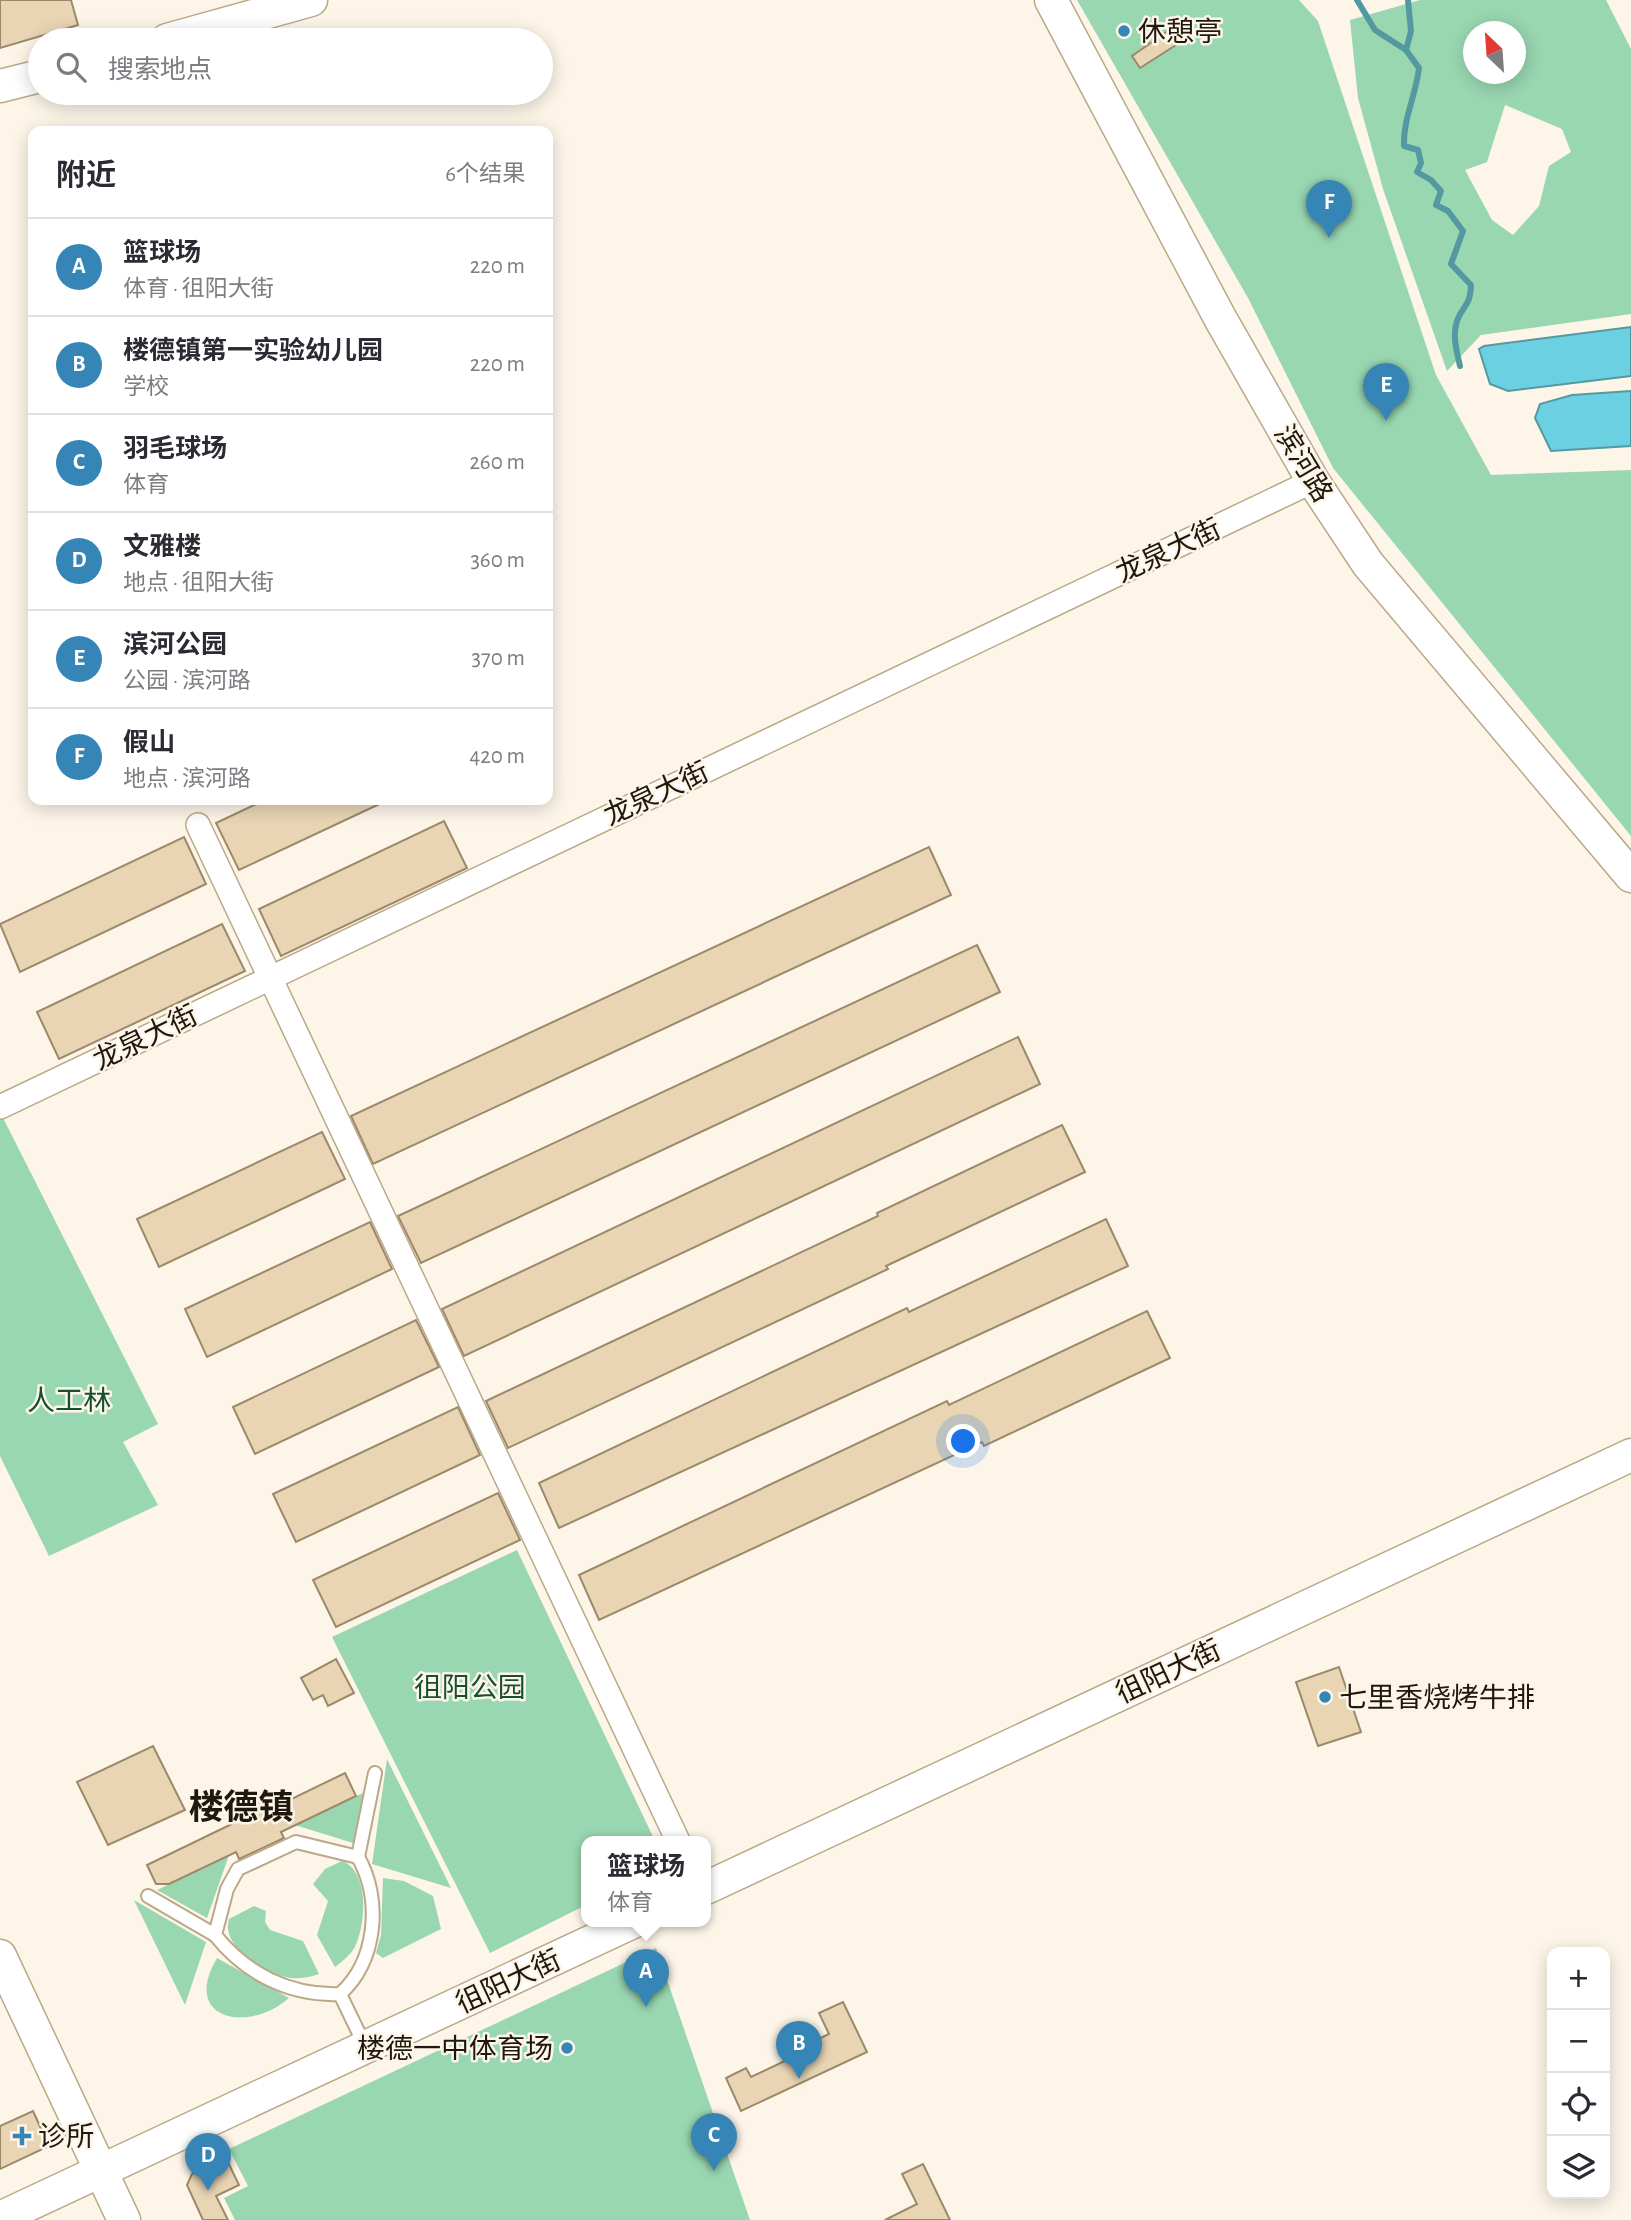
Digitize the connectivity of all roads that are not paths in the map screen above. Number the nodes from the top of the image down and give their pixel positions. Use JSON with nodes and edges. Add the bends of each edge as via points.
{"nodes":[{"id":1,"x":311,"y":0,"type":"edge"},
{"id":2,"x":1051,"y":0,"type":"edge"},
{"id":3,"x":210,"y":28,"type":"edge"},
{"id":4,"x":28,"y":79,"type":"edge"},
{"id":5,"x":0,"y":86,"type":"edge"},
{"id":6,"x":1313,"y":481,"type":"junction"},
{"id":7,"x":198,"y":825,"type":"dead end"},
{"id":8,"x":1631,"y":876,"type":"edge"},
{"id":9,"x":269,"y":978,"type":"junction"},
{"id":10,"x":0,"y":1107,"type":"edge"},
{"id":11,"x":1631,"y":1455,"type":"edge"},
{"id":12,"x":375,"y":1773,"type":"dead end"},
{"id":13,"x":676,"y":1836,"type":"edge"},
{"id":14,"x":358,"y":1857,"type":"junction"},
{"id":15,"x":711,"y":1885,"type":"edge"},
{"id":16,"x":148,"y":1896,"type":"dead end"},
{"id":17,"x":622,"y":1927,"type":"edge"},
{"id":18,"x":215,"y":1935,"type":"junction"},
{"id":19,"x":0,"y":1956,"type":"edge"},
{"id":20,"x":340,"y":1994,"type":"junction"},
{"id":21,"x":366,"y":2049,"type":"junction"},
{"id":22,"x":100,"y":2171,"type":"junction"},
{"id":23,"x":0,"y":2218,"type":"edge"},
{"id":24,"x":124,"y":2220,"type":"edge"}],
"edges":[{"from":1,"to":3,"type":"street"},
{"from":2,"to":6,"type":"street","name":"滨河路","via":[[1220,318]]},
{"from":4,"to":5,"type":"street"},
{"from":6,"to":8,"type":"street","name":"滨河路","via":[[1367,564]]},
{"from":6,"to":9,"type":"street","name":"龙泉大街"},
{"from":7,"to":9,"type":"street"},
{"from":9,"to":10,"type":"street","name":"龙泉大街"},
{"from":9,"to":13,"type":"street"},
{"from":11,"to":15,"type":"street","name":"徂阳大街"},
{"from":12,"to":14,"type":"lane"},
{"from":14,"to":18,"type":"lane","via":[[296,1842],[238,1868],[226,1889]]},
{"from":14,"to":20,"type":"lane","via":[[369,1876],[370,1938],[354,1982]]},
{"from":16,"to":18,"type":"lane"},
{"from":17,"to":21,"type":"street","name":"徂阳大街"},
{"from":18,"to":20,"type":"lane","via":[[255,1972],[290,1990]]},
{"from":19,"to":22,"type":"street"},
{"from":20,"to":21,"type":"lane"},
{"from":21,"to":22,"type":"street","name":"徂阳大街"},
{"from":22,"to":23,"type":"street","name":"徂阳大街"},
{"from":22,"to":24,"type":"street"}]}
